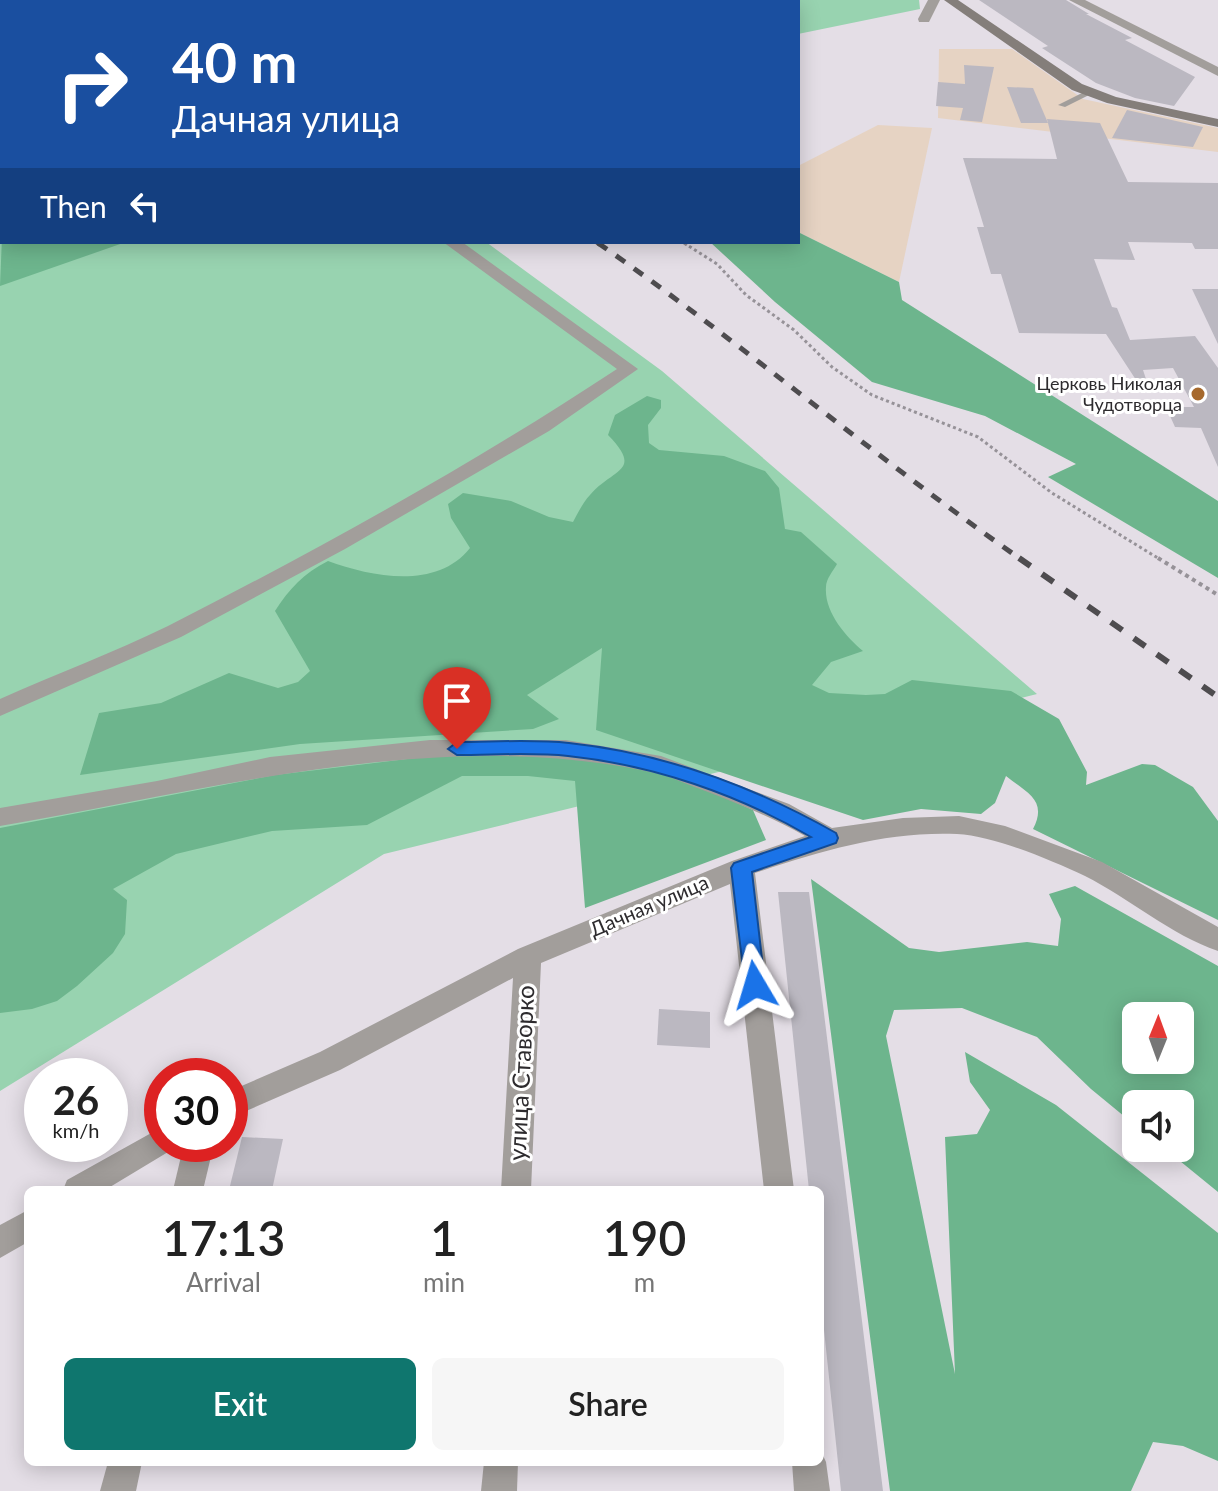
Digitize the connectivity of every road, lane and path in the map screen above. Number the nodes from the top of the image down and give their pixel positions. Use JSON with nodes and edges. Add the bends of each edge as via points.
{"nodes":[{"id":1,"x":934,"y":0,"type":"edge"},
{"id":2,"x":950,"y":0,"type":"edge"},
{"id":3,"x":1075,"y":0,"type":"edge"},
{"id":4,"x":924,"y":19,"type":"dead end"},
{"id":5,"x":1218,"y":72,"type":"edge"},
{"id":6,"x":1091,"y":92,"type":"junction"},
{"id":7,"x":1062,"y":105,"type":"dead end"},
{"id":8,"x":1218,"y":123,"type":"edge"},
{"id":9,"x":454,"y":244,"type":"edge"},
{"id":10,"x":685,"y":244,"type":"edge"},
{"id":11,"x":1218,"y":595,"type":"edge"},
{"id":12,"x":0,"y":708,"type":"edge"},
{"id":13,"x":0,"y":817,"type":"edge"},
{"id":14,"x":829,"y":838,"type":"junction"},
{"id":15,"x":741,"y":868,"type":"junction"},
{"id":16,"x":1218,"y":940,"type":"edge"},
{"id":17,"x":528,"y":957,"type":"junction"},
{"id":18,"x":248,"y":1097,"type":"edge"},
{"id":19,"x":144,"y":1151,"type":"edge"},
{"id":20,"x":195,"y":1162,"type":"edge"},
{"id":21,"x":85,"y":1186,"type":"edge"},
{"id":22,"x":189,"y":1186,"type":"edge"},
{"id":23,"x":516,"y":1186,"type":"edge"},
{"id":24,"x":779,"y":1186,"type":"edge"},
{"id":25,"x":24,"y":1227,"type":"edge"},
{"id":26,"x":0,"y":1243,"type":"edge"},
{"id":27,"x":124,"y":1466,"type":"edge"},
{"id":28,"x":501,"y":1466,"type":"edge"},
{"id":29,"x":809,"y":1466,"type":"edge"},
{"id":30,"x":118,"y":1491,"type":"edge"},
{"id":31,"x":499,"y":1491,"type":"edge"},
{"id":32,"x":812,"y":1491,"type":"edge"}],
"edges":[{"from":1,"to":4,"type":"street"},
{"from":2,"to":6,"type":"street"},
{"from":3,"to":5,"type":"street"},
{"from":6,"to":7,"type":"lane"},
{"from":6,"to":8,"type":"street"},
{"from":9,"to":12,"type":"street","via":[[629,369],[542,427],[338,544],[173,632]]},
{"from":10,"to":11,"type":"path","via":[[717,264],[746,295],[872,395],[978,437],[1052,493]]},
{"from":13,"to":14,"type":"street","via":[[270,766],[430,749],[566,749],[661,765],[780,810]]},
{"from":14,"to":15,"type":"street","name":"Дачная улица"},
{"from":14,"to":16,"type":"street","name":"Дачная улица","via":[[945,826],[1005,835],[1093,869]]},
{"from":15,"to":17,"type":"street","name":"Дачная улица"},
{"from":15,"to":24,"type":"street"},
{"from":17,"to":18,"type":"street","name":"Дачная улица","via":[[330,1061]]},
{"from":17,"to":23,"type":"street","name":"улица Ставорко"},
{"from":19,"to":21,"type":"street"},
{"from":20,"to":22,"type":"street"},
{"from":25,"to":26,"type":"street"},
{"from":27,"to":30,"type":"street"},
{"from":28,"to":31,"type":"street"},
{"from":29,"to":32,"type":"street"}]}
